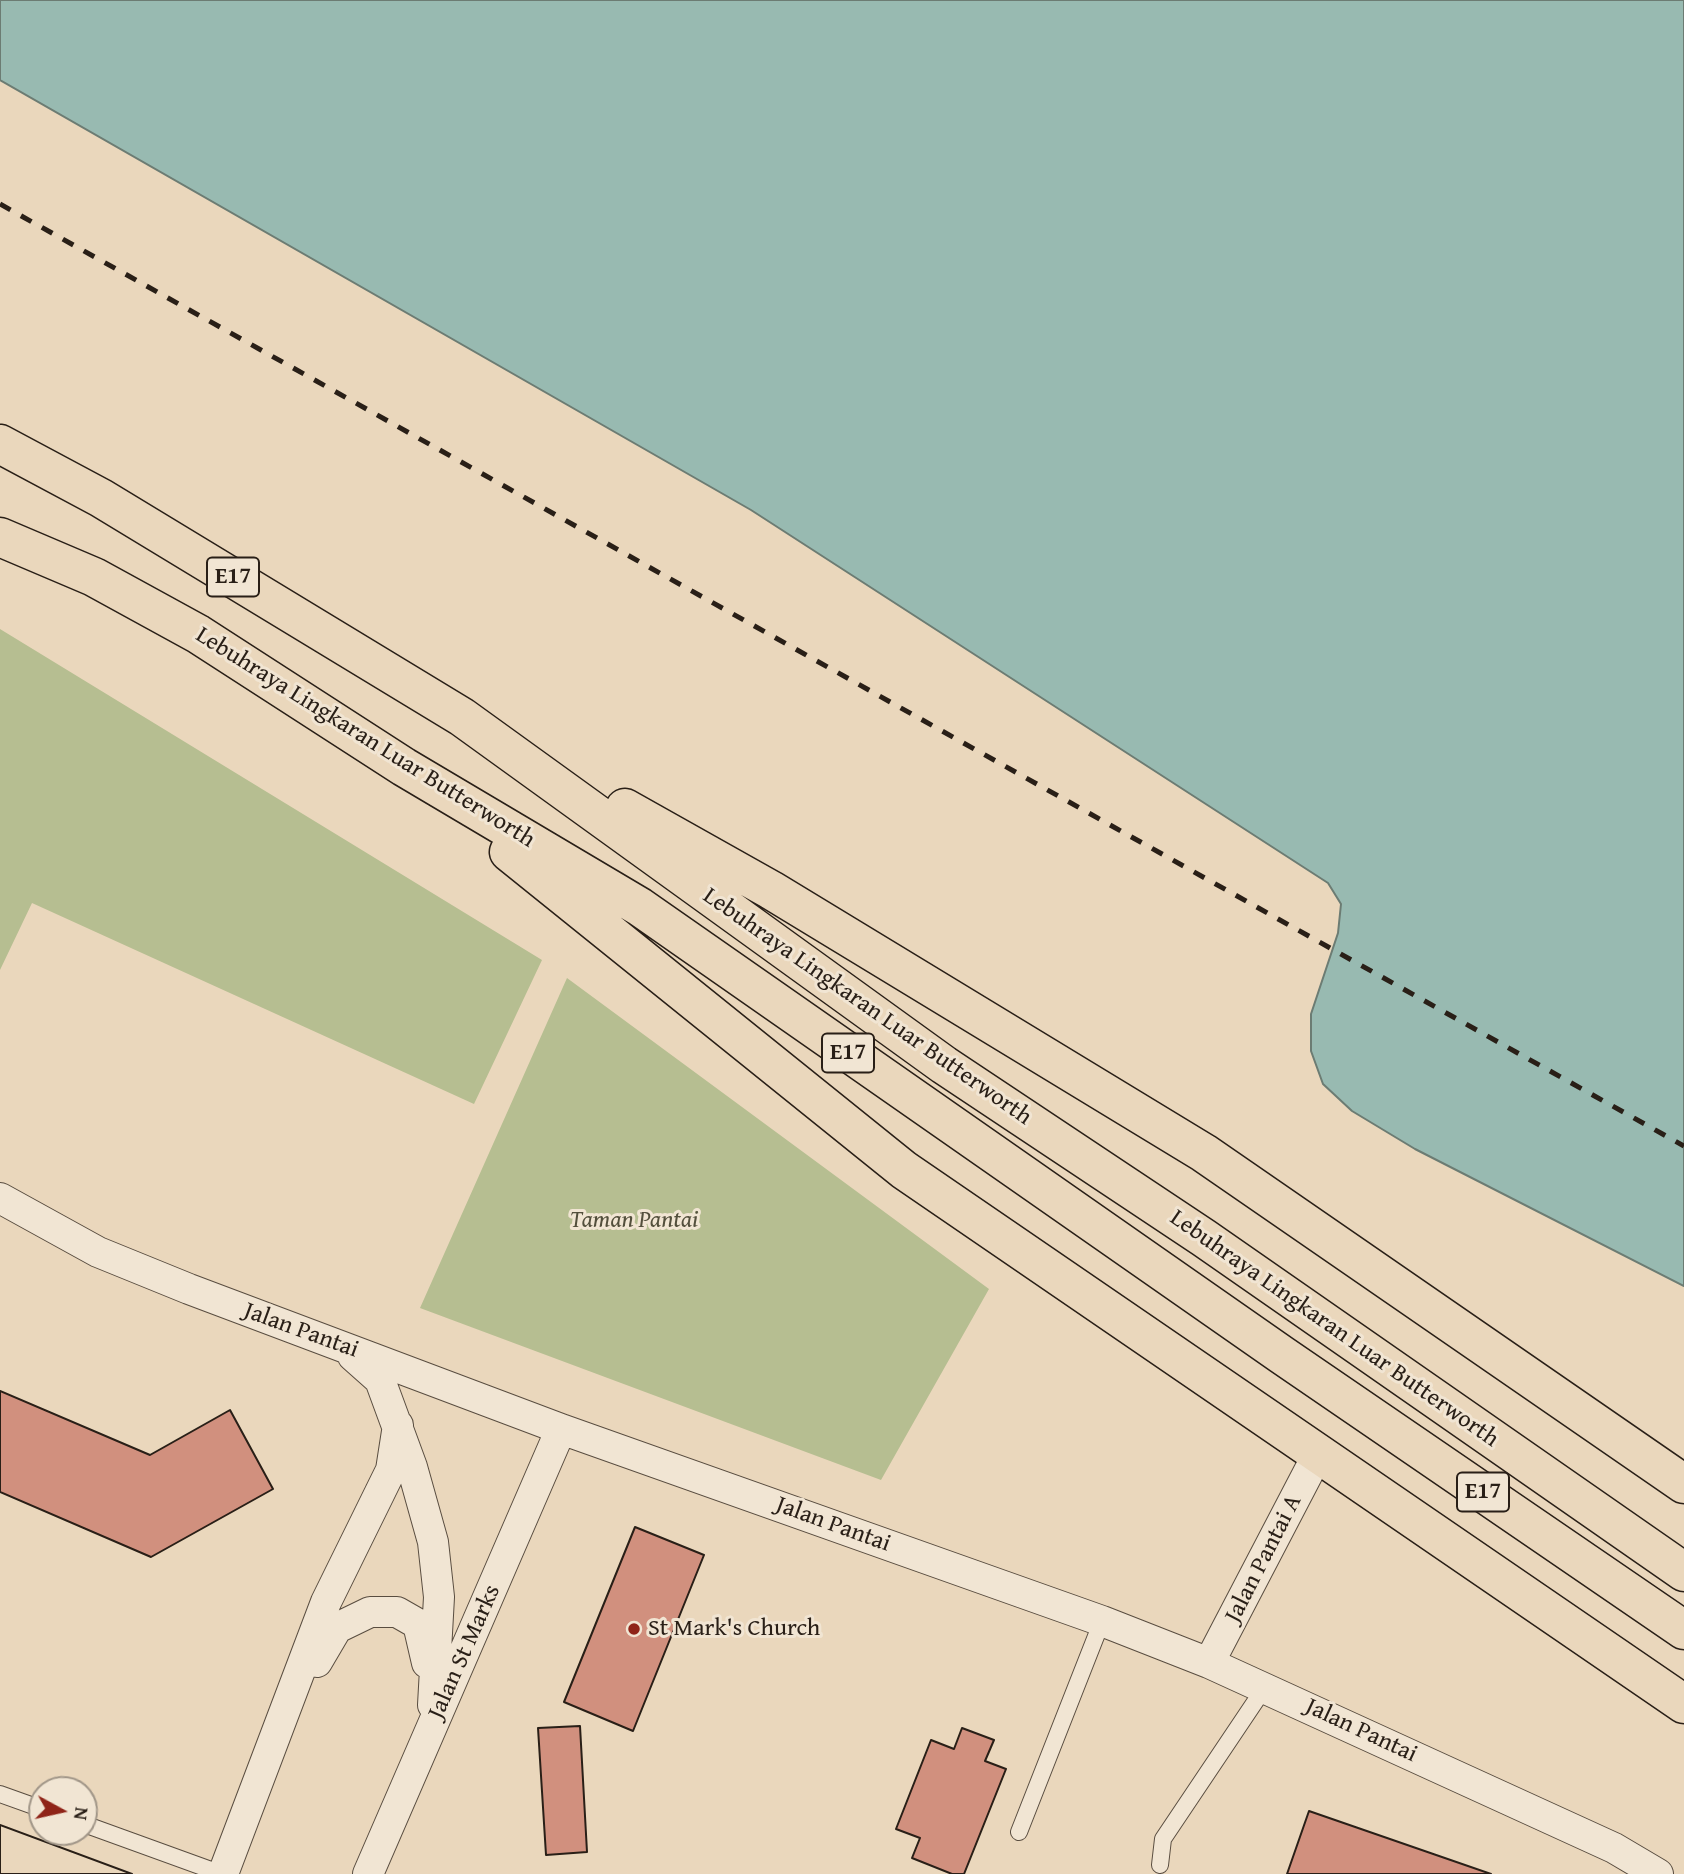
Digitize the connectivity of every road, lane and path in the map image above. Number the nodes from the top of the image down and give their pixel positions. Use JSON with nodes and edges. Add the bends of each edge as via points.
{"nodes":[{"id":1,"x":0,"y":444,"type":"edge"},
{"id":2,"x":0,"y":537,"type":"edge"},
{"id":3,"x":462,"y":717,"type":"junction"},
{"id":4,"x":404,"y":767,"type":"junction"},
{"id":5,"x":0,"y":1198,"type":"edge"},
{"id":6,"x":343,"y":1347,"type":"junction"},
{"id":7,"x":398,"y":1425,"type":"junction"},
{"id":8,"x":561,"y":1429,"type":"junction"},
{"id":9,"x":1318,"y":1454,"type":"junction"},
{"id":10,"x":1684,"y":1484,"type":"edge"},
{"id":11,"x":1684,"y":1572,"type":"edge"},
{"id":12,"x":1102,"y":1621,"type":"junction"},
{"id":13,"x":1684,"y":1630,"type":"edge"},
{"id":14,"x":1209,"y":1663,"type":"junction"},
{"id":15,"x":1635,"y":1672,"type":"junction"},
{"id":16,"x":1265,"y":1687,"type":"junction"},
{"id":17,"x":1684,"y":1704,"type":"edge"},
{"id":18,"x":282,"y":1718,"type":"junction"},
{"id":19,"x":432,"y":1727,"type":"junction"},
{"id":20,"x":1684,"y":1730,"type":"edge"},
{"id":21,"x":0,"y":1794,"type":"edge"},
{"id":22,"x":28,"y":1804,"type":"edge"},
{"id":23,"x":98,"y":1830,"type":"edge"},
{"id":24,"x":1019,"y":1832,"type":"dead end"},
{"id":25,"x":1160,"y":1865,"type":"dead end"},
{"id":26,"x":186,"y":1868,"type":"edge"},
{"id":27,"x":223,"y":1874,"type":"edge"},
{"id":28,"x":368,"y":1874,"type":"edge"},
{"id":29,"x":1658,"y":1874,"type":"edge"}],
"edges":[{"from":1,"to":3,"type":"highway","name":"Lebuhraya Lingkaran Luar Butterworth","number":"E17","via":[[112,505]]},
{"from":2,"to":4,"type":"highway","name":"Lebuhraya Lingkaran Luar Butterworth","number":"E17","via":[[94,578],[198,634]]},
{"from":3,"to":10,"type":"highway","via":[[771,890],[1203,1153]]},
{"from":3,"to":11,"type":"highway","name":"Lebuhraya Lingkaran Luar Butterworth","number":"E17","via":[[944,1065]]},
{"from":4,"to":9,"type":"highway","via":[[904,1170]]},
{"from":4,"to":13,"type":"highway","name":"Lebuhraya Lingkaran Luar Butterworth","number":"E17","via":[[640,907]]},
{"from":5,"to":6,"type":"street","name":"Jalan Pantai","via":[[98,1252]]},
{"from":6,"to":7,"type":"street","via":[[380,1380]]},
{"from":6,"to":8,"type":"street","name":"Jalan Pantai"},
{"from":7,"to":18,"type":"street","via":[[391,1470],[326,1602]]},
{"from":7,"to":19,"type":"street","via":[[433,1542],[439,1597]]},
{"from":8,"to":12,"type":"street","name":"Jalan Pantai"},
{"from":8,"to":19,"type":"street","name":"Jalan St Marks"},
{"from":9,"to":14,"type":"street","name":"Jalan Pantai A"},
{"from":9,"to":15,"type":"highway"},
{"from":12,"to":14,"type":"street","name":"Jalan Pantai"},
{"from":12,"to":24,"type":"lane"},
{"from":14,"to":16,"type":"street","name":"Jalan Pantai"},
{"from":15,"to":17,"type":"highway"},
{"from":15,"to":20,"type":"highway"},
{"from":16,"to":25,"type":"lane","via":[[1163,1839]]},
{"from":16,"to":29,"type":"street","name":"Jalan Pantai","via":[[1614,1848]]},
{"from":18,"to":19,"type":"street","via":[[337,1629],[370,1612],[397,1612],[418,1624]]},
{"from":18,"to":27,"type":"street"},
{"from":19,"to":28,"type":"street","name":"Jalan St Marks"},
{"from":21,"to":22,"type":"lane"},
{"from":23,"to":26,"type":"lane"},
{"from":26,"to":27,"type":"lane"}]}
